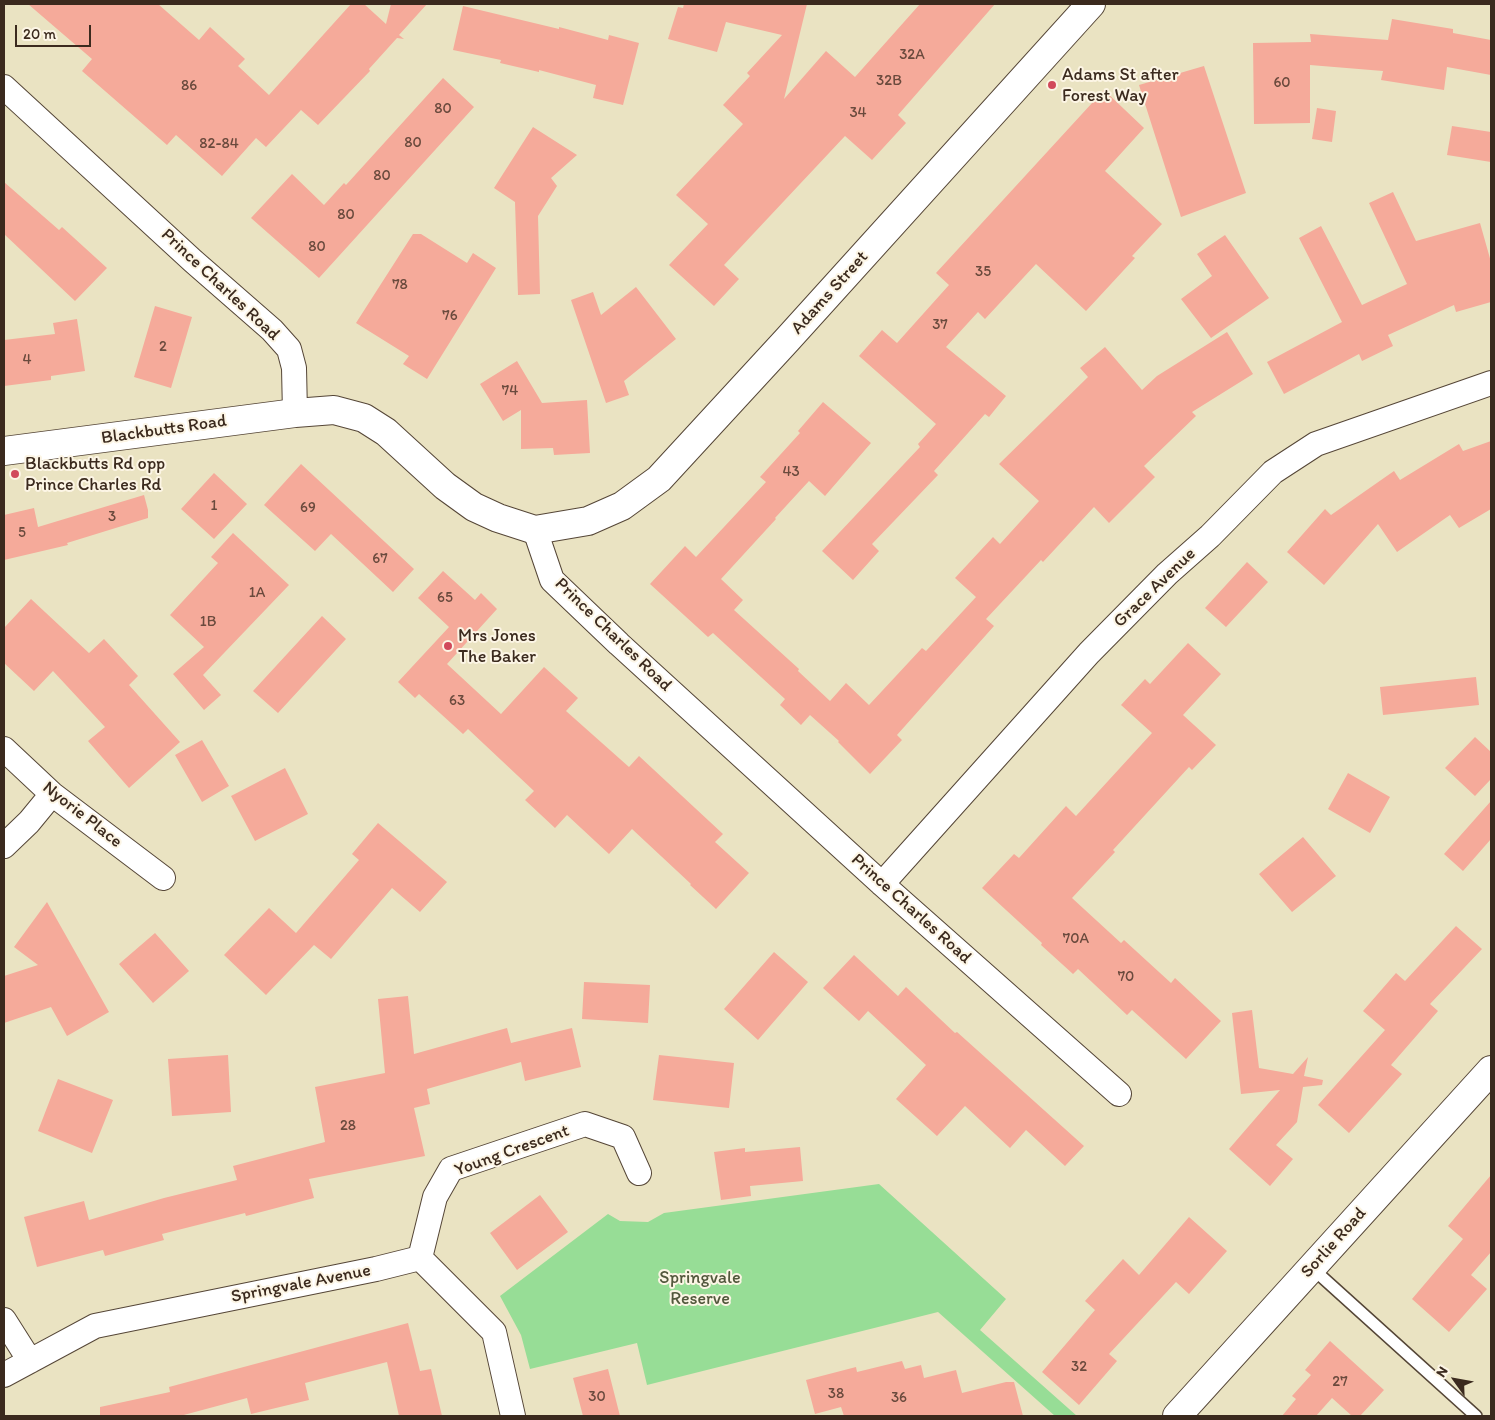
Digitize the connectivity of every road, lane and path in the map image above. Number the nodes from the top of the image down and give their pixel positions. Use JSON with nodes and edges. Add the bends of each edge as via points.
{"nodes":[{"id":1,"x":1091,"y":4,"type":"edge"},
{"id":2,"x":4,"y":87,"type":"edge"},
{"id":3,"x":1491,"y":383,"type":"edge"},
{"id":4,"x":295,"y":413,"type":"junction"},
{"id":5,"x":4,"y":451,"type":"edge"},
{"id":6,"x":535,"y":530,"type":"junction"},
{"id":7,"x":4,"y":748,"type":"edge"},
{"id":8,"x":52,"y":794,"type":"junction"},
{"id":9,"x":4,"y":846,"type":"edge"},
{"id":10,"x":163,"y":878,"type":"dead end"},
{"id":11,"x":882,"y":884,"type":"junction"},
{"id":12,"x":1491,"y":1070,"type":"edge"},
{"id":13,"x":1119,"y":1094,"type":"dead end"},
{"id":14,"x":639,"y":1173,"type":"dead end"},
{"id":15,"x":420,"y":1258,"type":"junction"},
{"id":16,"x":1312,"y":1268,"type":"junction"},
{"id":17,"x":4,"y":1320,"type":"edge"},
{"id":18,"x":30,"y":1361,"type":"junction"},
{"id":19,"x":4,"y":1375,"type":"edge"},
{"id":20,"x":513,"y":1416,"type":"edge"},
{"id":21,"x":1177,"y":1416,"type":"edge"},
{"id":22,"x":1476,"y":1416,"type":"edge"}],
"edges":[{"from":1,"to":6,"type":"street","name":"Adams Street","via":[[659,479],[622,506],[588,521]]},
{"from":2,"to":4,"type":"street","name":"Prince Charles Road","via":[[289,349],[294,368]]},
{"from":3,"to":11,"type":"street","name":"Grace Avenue","via":[[1316,444],[1273,472],[1089,653]]},
{"from":4,"to":5,"type":"street","name":"Blackbutts Road"},
{"from":4,"to":6,"type":"street","via":[[334,410],[364,418],[386,432],[445,486],[474,507]]},
{"from":6,"to":11,"type":"street","name":"Prince Charles Road","via":[[552,580]]},
{"from":7,"to":8,"type":"street","name":"Nyorie Place"},
{"from":8,"to":9,"type":"street"},
{"from":8,"to":10,"type":"street","name":"Nyorie Place"},
{"from":11,"to":13,"type":"street","name":"Prince Charles Road"},
{"from":12,"to":16,"type":"street","name":"Sorlie Road"},
{"from":14,"to":15,"type":"street","name":"Young Crescent","via":[[623,1137],[585,1124],[451,1169],[435,1197]]},
{"from":15,"to":18,"type":"street","name":"Springvale Avenue","via":[[95,1326]]},
{"from":15,"to":20,"type":"street","via":[[494,1332]]},
{"from":16,"to":21,"type":"street","name":"Sorlie Road"},
{"from":16,"to":22,"type":"lane"},
{"from":17,"to":18,"type":"street"},
{"from":18,"to":19,"type":"street","name":"Springvale Avenue"}]}
